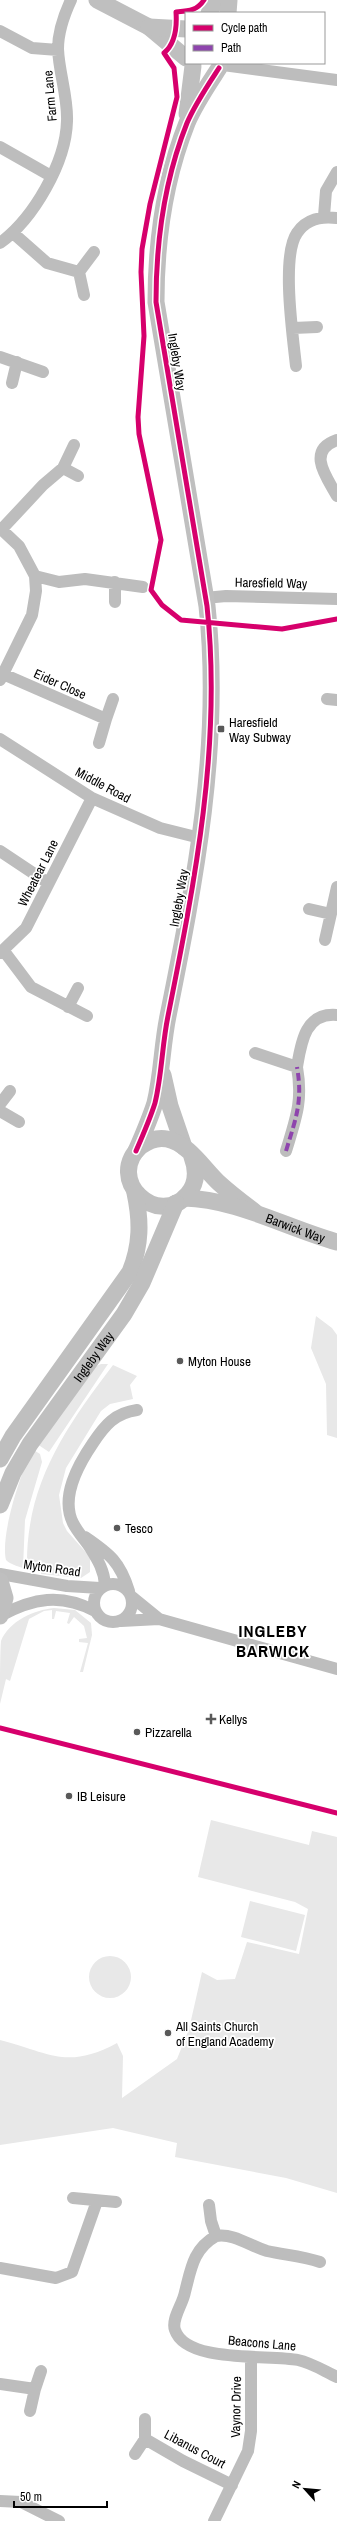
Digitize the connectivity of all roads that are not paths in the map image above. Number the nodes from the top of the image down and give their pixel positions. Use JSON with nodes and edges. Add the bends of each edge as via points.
{"nodes":[{"id":1,"x":71,"y":0,"type":"edge"},
{"id":2,"x":97,"y":0,"type":"edge"},
{"id":3,"x":216,"y":0,"type":"edge"},
{"id":4,"x":229,"y":0,"type":"edge"},
{"id":5,"x":210,"y":12,"type":"edge"},
{"id":6,"x":228,"y":12,"type":"edge"},
{"id":7,"x":149,"y":27,"type":"junction"},
{"id":8,"x":185,"y":29,"type":"edge"},
{"id":9,"x":0,"y":31,"type":"edge"},
{"id":10,"x":58,"y":50,"type":"junction"},
{"id":11,"x":185,"y":58,"type":"edge"},
{"id":12,"x":189,"y":64,"type":"edge"},
{"id":13,"x":193,"y":64,"type":"edge"},
{"id":14,"x":263,"y":64,"type":"edge"},
{"id":15,"x":222,"y":65,"type":"edge"},
{"id":16,"x":275,"y":71,"type":"junction"},
{"id":17,"x":337,"y":80,"type":"edge"},
{"id":18,"x":187,"y":122,"type":"junction"},
{"id":19,"x":0,"y":148,"type":"edge"},
{"id":20,"x":337,"y":172,"type":"edge"},
{"id":21,"x":51,"y":176,"type":"junction"},
{"id":22,"x":324,"y":216,"type":"junction"},
{"id":23,"x":337,"y":218,"type":"edge"},
{"id":24,"x":13,"y":233,"type":"junction"},
{"id":25,"x":0,"y":243,"type":"edge"},
{"id":26,"x":94,"y":252,"type":"dead end"},
{"id":27,"x":79,"y":272,"type":"junction"},
{"id":28,"x":84,"y":295,"type":"dead end"},
{"id":29,"x":317,"y":327,"type":"dead end"},
{"id":30,"x":293,"y":328,"type":"junction"},
{"id":31,"x":0,"y":357,"type":"edge"},
{"id":32,"x":17,"y":362,"type":"junction"},
{"id":33,"x":296,"y":366,"type":"dead end"},
{"id":34,"x":43,"y":372,"type":"dead end"},
{"id":35,"x":12,"y":382,"type":"dead end"},
{"id":36,"x":337,"y":440,"type":"edge"},
{"id":37,"x":74,"y":445,"type":"dead end"},
{"id":38,"x":63,"y":468,"type":"junction"},
{"id":39,"x":78,"y":476,"type":"dead end"},
{"id":40,"x":337,"y":496,"type":"edge"},
{"id":41,"x":1,"y":528,"type":"edge"},
{"id":42,"x":35,"y":576,"type":"junction"},
{"id":43,"x":115,"y":582,"type":"junction"},
{"id":44,"x":143,"y":587,"type":"dead end"},
{"id":45,"x":337,"y":599,"type":"edge"},
{"id":46,"x":115,"y":602,"type":"dead end"},
{"id":47,"x":206,"y":602,"type":"junction"},
{"id":48,"x":2,"y":677,"type":"edge"},
{"id":49,"x":113,"y":699,"type":"dead end"},
{"id":50,"x":106,"y":719,"type":"junction"},
{"id":51,"x":0,"y":739,"type":"edge"},
{"id":52,"x":99,"y":743,"type":"dead end"},
{"id":53,"x":92,"y":798,"type":"junction"},
{"id":54,"x":200,"y":838,"type":"junction"},
{"id":55,"x":0,"y":851,"type":"edge"},
{"id":56,"x":48,"y":883,"type":"junction"},
{"id":57,"x":337,"y":887,"type":"edge"},
{"id":58,"x":309,"y":909,"type":"dead end"},
{"id":59,"x":331,"y":914,"type":"junction"},
{"id":60,"x":325,"y":940,"type":"dead end"},
{"id":61,"x":2,"y":952,"type":"edge"},
{"id":62,"x":78,"y":988,"type":"dead end"},
{"id":63,"x":68,"y":1007,"type":"junction"},
{"id":64,"x":337,"y":1015,"type":"edge"},
{"id":65,"x":87,"y":1016,"type":"dead end"},
{"id":66,"x":255,"y":1053,"type":"dead end"},
{"id":67,"x":297,"y":1066,"type":"junction"},
{"id":68,"x":161,"y":1067,"type":"junction"},
{"id":69,"x":10,"y":1091,"type":"dead end"},
{"id":70,"x":0,"y":1104,"type":"edge"},
{"id":71,"x":0,"y":1111,"type":"edge"},
{"id":72,"x":19,"y":1122,"type":"dead end"},
{"id":73,"x":136,"y":1151,"type":"junction"},
{"id":74,"x":286,"y":1151,"type":"dead end"},
{"id":75,"x":188,"y":1152,"type":"junction"},
{"id":76,"x":135,"y":1193,"type":"junction"},
{"id":77,"x":180,"y":1201,"type":"junction"},
{"id":78,"x":255,"y":1212,"type":"junction"},
{"id":79,"x":337,"y":1242,"type":"edge"},
{"id":80,"x":137,"y":1410,"type":"dead end"},
{"id":81,"x":0,"y":1459,"type":"edge"},
{"id":82,"x":0,"y":1505,"type":"edge"},
{"id":83,"x":80,"y":1533,"type":"junction"},
{"id":84,"x":0,"y":1574,"type":"edge"},
{"id":85,"x":0,"y":1581,"type":"edge"},
{"id":86,"x":103,"y":1586,"type":"junction"},
{"id":87,"x":131,"y":1594,"type":"junction"},
{"id":88,"x":95,"y":1611,"type":"junction"},
{"id":89,"x":0,"y":1616,"type":"edge"},
{"id":90,"x":159,"y":1619,"type":"junction"},
{"id":91,"x":121,"y":1621,"type":"junction"},
{"id":92,"x":337,"y":1668,"type":"edge"},
{"id":93,"x":73,"y":2198,"type":"dead end"},
{"id":94,"x":97,"y":2201,"type":"junction"},
{"id":95,"x":116,"y":2202,"type":"dead end"},
{"id":96,"x":210,"y":2205,"type":"dead end"},
{"id":97,"x":216,"y":2236,"type":"junction"},
{"id":98,"x":320,"y":2262,"type":"dead end"},
{"id":99,"x":0,"y":2268,"type":"edge"},
{"id":100,"x":251,"y":2358,"type":"junction"},
{"id":101,"x":41,"y":2371,"type":"dead end"},
{"id":102,"x":337,"y":2377,"type":"edge"},
{"id":103,"x":0,"y":2384,"type":"edge"},
{"id":104,"x":35,"y":2389,"type":"junction"},
{"id":105,"x":30,"y":2411,"type":"dead end"},
{"id":106,"x":145,"y":2419,"type":"dead end"},
{"id":107,"x":145,"y":2439,"type":"junction"},
{"id":108,"x":135,"y":2454,"type":"dead end"},
{"id":109,"x":232,"y":2485,"type":"junction"},
{"id":110,"x":0,"y":2501,"type":"edge"},
{"id":111,"x":59,"y":2521,"type":"edge"},
{"id":112,"x":214,"y":2521,"type":"edge"}],
"edges":[{"from":1,"to":10,"type":"street","name":"Farm Lane","via":[[64,12]]},
{"from":2,"to":7,"type":"street"},
{"from":3,"to":5,"type":"street"},
{"from":4,"to":6,"type":"street"},
{"from":7,"to":8,"type":"street"},
{"from":7,"to":11,"type":"street"},
{"from":9,"to":10,"type":"street","via":[[32,48]]},
{"from":10,"to":21,"type":"street","name":"Farm Lane","via":[[65,84],[67,123],[60,155]]},
{"from":12,"to":18,"type":"street","name":"Ingleby Way"},
{"from":13,"to":15,"type":"street","via":[[201,70]]},
{"from":14,"to":16,"type":"street"},
{"from":15,"to":16,"type":"street"},
{"from":15,"to":18,"type":"street","name":"Ingleby Way"},
{"from":16,"to":17,"type":"street"},
{"from":18,"to":47,"type":"street","name":"Ingleby Way","via":[[173,162],[162,212],[156,264],[156,302]]},
{"from":19,"to":21,"type":"street"},
{"from":20,"to":22,"type":"street","via":[[326,191]]},
{"from":21,"to":24,"type":"street","name":"Farm Lane","via":[[38,204]]},
{"from":22,"to":23,"type":"street"},
{"from":22,"to":30,"type":"street","via":[[316,218],[297,233],[291,248],[290,296]]},
{"from":24,"to":25,"type":"street","name":"Farm Lane"},
{"from":24,"to":27,"type":"street","via":[[47,263]]},
{"from":26,"to":27,"type":"street"},
{"from":27,"to":28,"type":"street"},
{"from":29,"to":30,"type":"street"},
{"from":30,"to":33,"type":"street"},
{"from":31,"to":32,"type":"street"},
{"from":32,"to":34,"type":"street"},
{"from":32,"to":35,"type":"street"},
{"from":36,"to":40,"type":"street","via":[[327,447],[320,465],[326,481]]},
{"from":37,"to":38,"type":"street"},
{"from":38,"to":39,"type":"street"},
{"from":38,"to":41,"type":"street"},
{"from":41,"to":42,"type":"street","via":[[19,546]]},
{"from":42,"to":43,"type":"street","via":[[59,582],[85,578]]},
{"from":42,"to":48,"type":"street","via":[[36,591],[32,615]]},
{"from":43,"to":44,"type":"street"},
{"from":43,"to":46,"type":"street"},
{"from":45,"to":47,"type":"street","name":"Haresfield Way","via":[[226,596]]},
{"from":47,"to":54,"type":"street","name":"Ingleby Way","via":[[211,644],[211,728]]},
{"from":48,"to":50,"type":"street","name":"Eider Close"},
{"from":49,"to":50,"type":"street"},
{"from":50,"to":52,"type":"street"},
{"from":51,"to":53,"type":"street","name":"Middle Road"},
{"from":53,"to":54,"type":"street","name":"Middle Road","via":[[160,828]]},
{"from":53,"to":56,"type":"street","name":"Wheatear Lane"},
{"from":54,"to":68,"type":"street","name":"Ingleby Way","via":[[167,1019]]},
{"from":55,"to":56,"type":"street"},
{"from":56,"to":61,"type":"street","name":"Wheatear Lane","via":[[26,928]]},
{"from":57,"to":59,"type":"street"},
{"from":58,"to":59,"type":"street"},
{"from":59,"to":60,"type":"street"},
{"from":61,"to":63,"type":"street","via":[[31,987]]},
{"from":62,"to":63,"type":"street"},
{"from":63,"to":65,"type":"street"},
{"from":64,"to":67,"type":"street","via":[[325,1015],[309,1026],[303,1035]]},
{"from":66,"to":67,"type":"street"},
{"from":67,"to":74,"type":"street","via":[[300,1107]]},
{"from":68,"to":73,"type":"street","name":"Ingleby Way","via":[[154,1103]]},
{"from":68,"to":75,"type":"street","name":"Ingleby Way","via":[[170,1106]]},
{"from":69,"to":70,"type":"street"},
{"from":71,"to":72,"type":"street"},
{"from":73,"to":75,"type":"street","via":[[144,1144],[165,1139]]},
{"from":73,"to":76,"type":"street","via":[[129,1176]]},
{"from":75,"to":77,"type":"street","via":[[196,1171],[195,1179]]},
{"from":75,"to":78,"type":"street","name":"Barwick Way","via":[[219,1183]]},
{"from":76,"to":77,"type":"street","via":[[150,1204],[158,1206]]},
{"from":76,"to":81,"type":"street","name":"Ingleby Way","via":[[140,1214],[140,1234],[130,1272],[13,1436]]},
{"from":77,"to":78,"type":"street","name":"Barwick Way","via":[[212,1200]]},
{"from":77,"to":82,"type":"street","name":"Ingleby Way","via":[[142,1283],[124,1314],[30,1444],[13,1473]]},
{"from":78,"to":79,"type":"street","name":"Barwick Way","via":[[305,1233]]},
{"from":80,"to":83,"type":"street","via":[[115,1416],[105,1426],[80,1464],[74,1477],[69,1503],[72,1523]]},
{"from":83,"to":86,"type":"street","via":[[100,1563],[104,1573]]},
{"from":83,"to":87,"type":"street","via":[[115,1559]]},
{"from":84,"to":86,"type":"street","name":"Myton Road","via":[[67,1586]]},
{"from":85,"to":89,"type":"street","via":[[5,1598]]},
{"from":86,"to":87,"type":"street","via":[[118,1584]]},
{"from":86,"to":88,"type":"street","via":[[95,1596]]},
{"from":87,"to":90,"type":"street"},
{"from":87,"to":91,"type":"street","via":[[131,1611]]},
{"from":88,"to":89,"type":"street","via":[[69,1601],[42,1600],[29,1602]]},
{"from":88,"to":91,"type":"street","via":[[108,1622]]},
{"from":90,"to":91,"type":"street"},
{"from":90,"to":92,"type":"street"},
{"from":93,"to":94,"type":"street"},
{"from":94,"to":95,"type":"street"},
{"from":94,"to":99,"type":"street","via":[[72,2272],[56,2278]]},
{"from":96,"to":97,"type":"street","via":[[211,2221]]},
{"from":97,"to":98,"type":"street"},
{"from":97,"to":100,"type":"street","name":"Beacons Lane","via":[[208,2241],[192,2261],[175,2329],[185,2343],[194,2347]]},
{"from":100,"to":102,"type":"street","name":"Beacons Lane","via":[[296,2359]]},
{"from":100,"to":109,"type":"street","name":"Vaynor Drive","via":[[251,2431],[248,2451]]},
{"from":101,"to":104,"type":"street"},
{"from":103,"to":104,"type":"street"},
{"from":104,"to":105,"type":"street"},
{"from":106,"to":107,"type":"street","name":"Libanus Court"},
{"from":107,"to":108,"type":"street","name":"Libanus Court"},
{"from":107,"to":109,"type":"street","name":"Libanus Court"},
{"from":109,"to":112,"type":"street","name":"Vaynor Drive"},
{"from":110,"to":111,"type":"street","via":[[21,2502]]}]}
